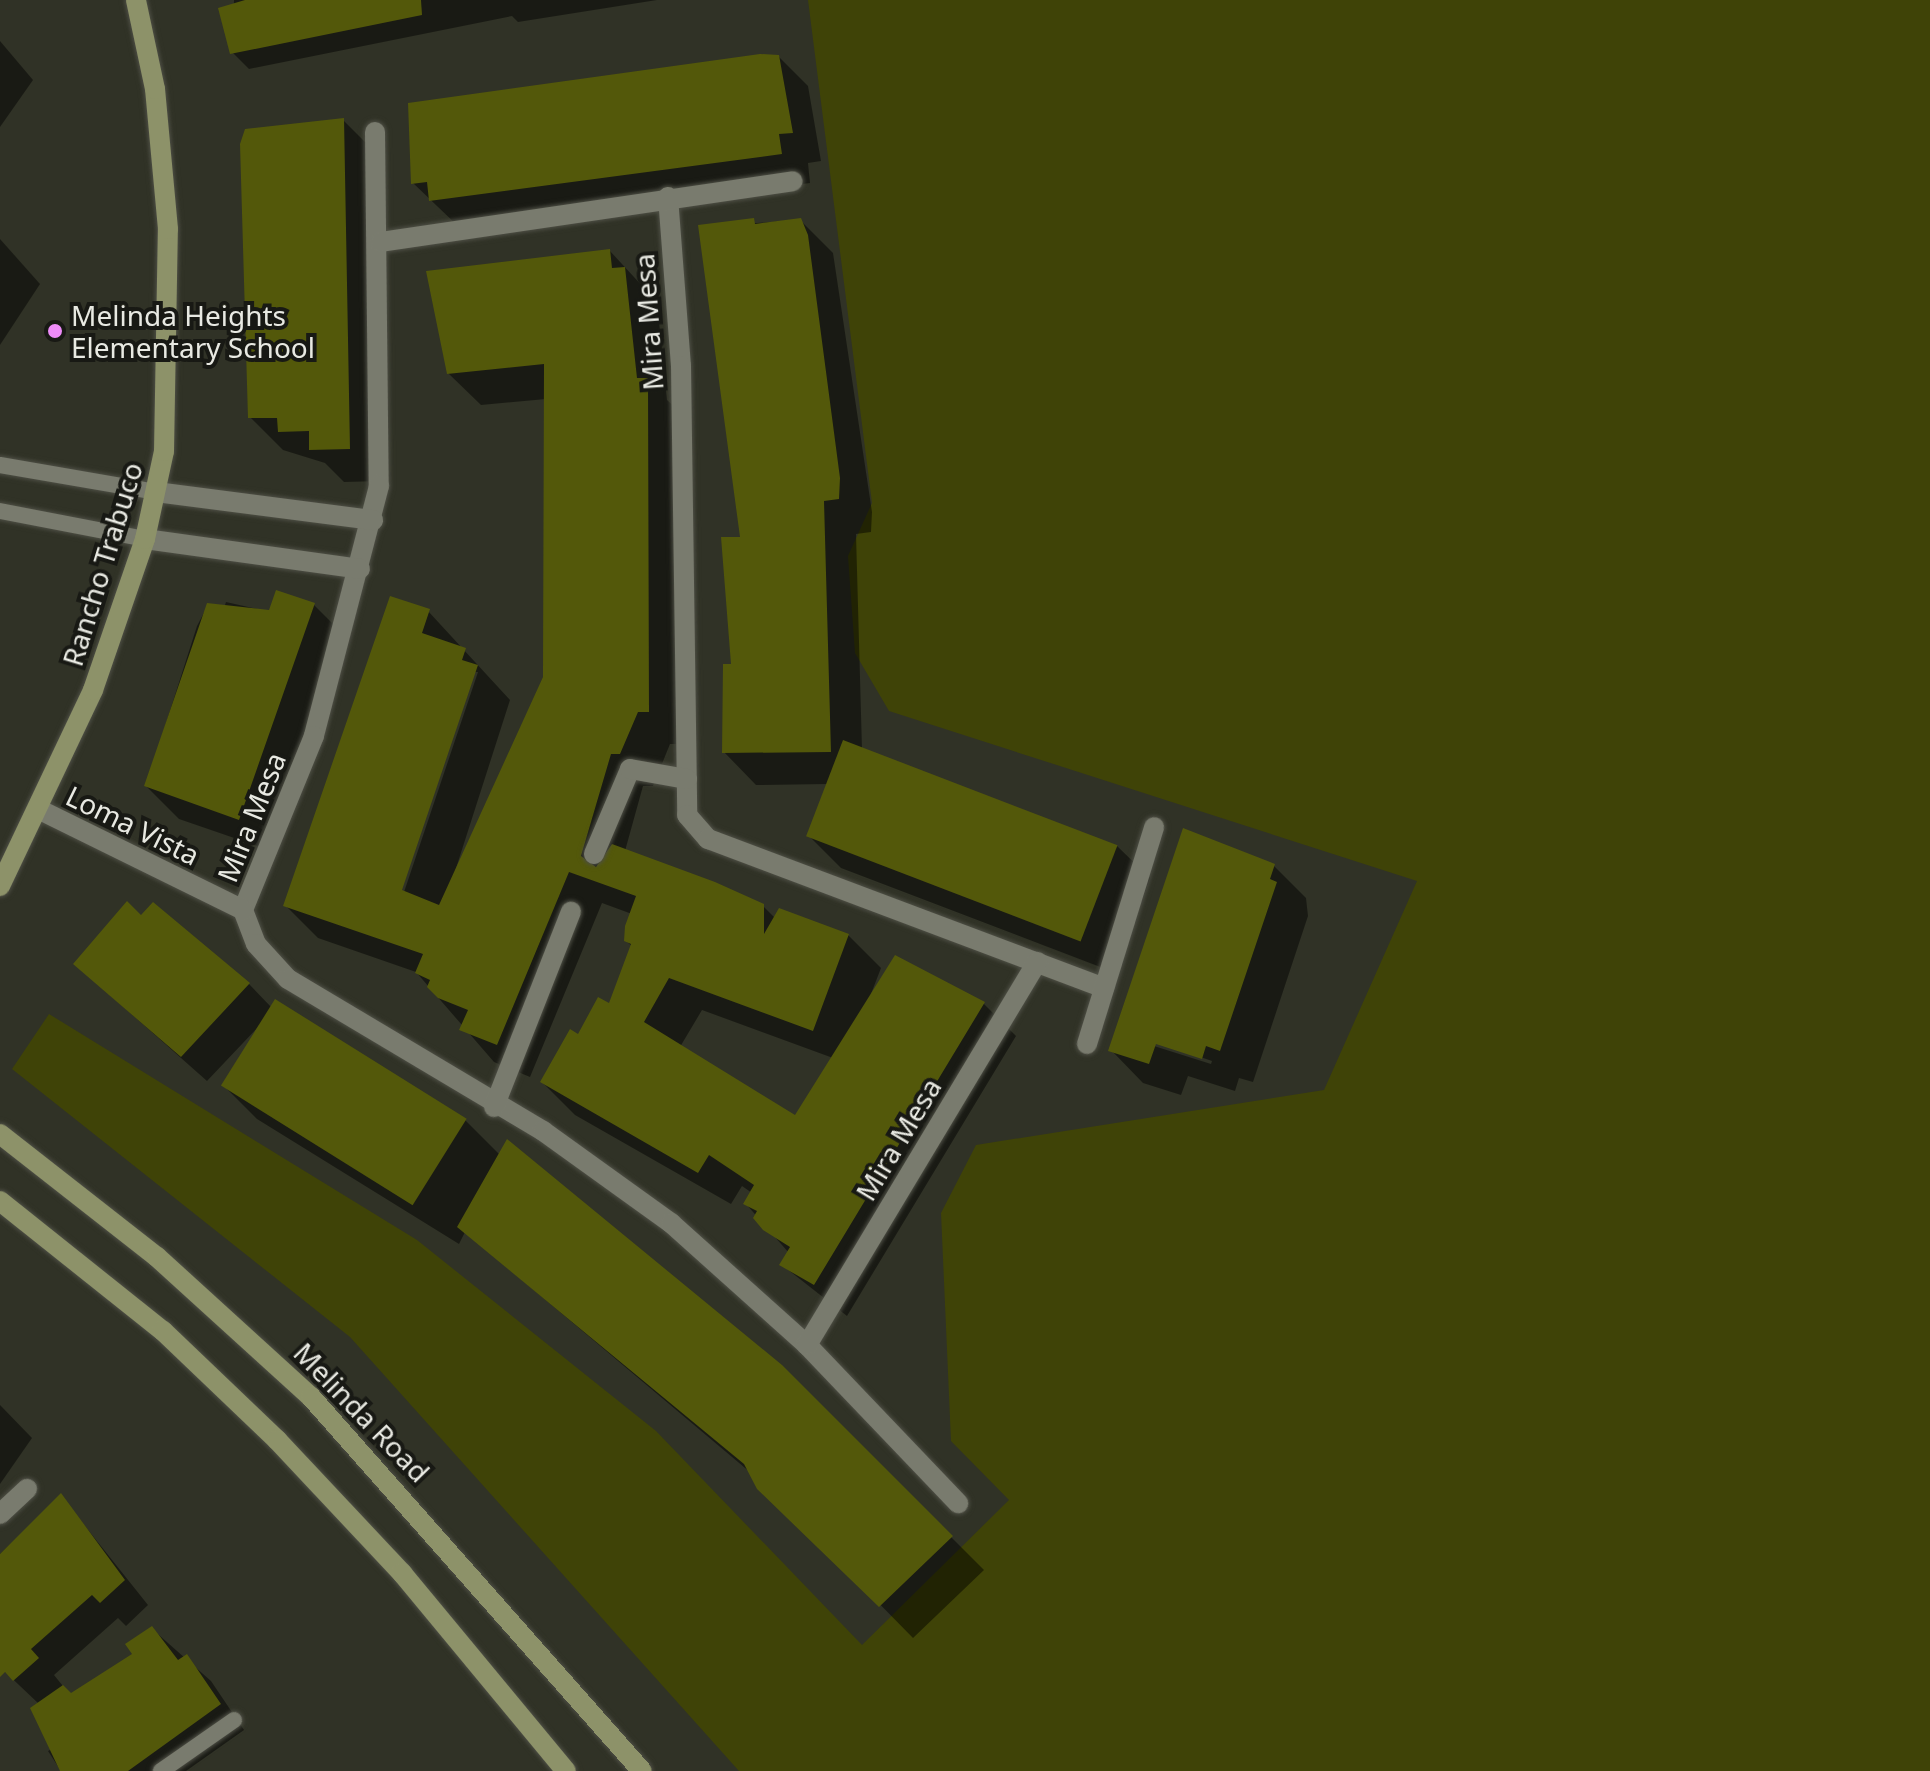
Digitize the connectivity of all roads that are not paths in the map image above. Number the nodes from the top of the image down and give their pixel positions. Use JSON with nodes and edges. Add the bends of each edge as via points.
{"nodes":[{"id":1,"x":136,"y":0,"type":"edge"},
{"id":2,"x":375,"y":132,"type":"dead end"},
{"id":3,"x":792,"y":181,"type":"dead end"},
{"id":4,"x":668,"y":197,"type":"junction"},
{"id":5,"x":381,"y":242,"type":"junction"},
{"id":6,"x":0,"y":465,"type":"edge"},
{"id":7,"x":156,"y":492,"type":"junction"},
{"id":8,"x":0,"y":511,"type":"edge"},
{"id":9,"x":373,"y":520,"type":"junction"},
{"id":10,"x":145,"y":539,"type":"junction"},
{"id":11,"x":360,"y":569,"type":"junction"},
{"id":12,"x":687,"y":779,"type":"junction"},
{"id":13,"x":42,"y":811,"type":"junction"},
{"id":14,"x":1154,"y":827,"type":"dead end"},
{"id":15,"x":594,"y":854,"type":"dead end"},
{"id":16,"x":0,"y":886,"type":"edge"},
{"id":17,"x":243,"y":910,"type":"junction"},
{"id":18,"x":571,"y":912,"type":"dead end"},
{"id":19,"x":1037,"y":962,"type":"junction"},
{"id":20,"x":1104,"y":988,"type":"junction"},
{"id":21,"x":1087,"y":1044,"type":"dead end"},
{"id":22,"x":494,"y":1107,"type":"junction"},
{"id":23,"x":0,"y":1134,"type":"edge"},
{"id":24,"x":0,"y":1201,"type":"edge"},
{"id":25,"x":807,"y":1345,"type":"junction"},
{"id":26,"x":27,"y":1489,"type":"dead end"},
{"id":27,"x":958,"y":1503,"type":"dead end"},
{"id":28,"x":0,"y":1514,"type":"edge"},
{"id":29,"x":234,"y":1720,"type":"dead end"},
{"id":30,"x":161,"y":1771,"type":"edge"},
{"id":31,"x":566,"y":1771,"type":"edge"},
{"id":32,"x":642,"y":1771,"type":"edge"}],
"edges":[{"from":1,"to":7,"type":"main road","name":"Rancho Trabuco","via":[[155,89],[168,229],[170,341]]},
{"from":2,"to":5,"type":"street","name":"Mira Mesa"},
{"from":3,"to":4,"type":"street"},
{"from":4,"to":5,"type":"street"},
{"from":4,"to":12,"type":"street","name":"Mira Mesa","via":[[681,366]]},
{"from":5,"to":9,"type":"street","name":"Mira Mesa"},
{"from":6,"to":7,"type":"lane"},
{"from":7,"to":9,"type":"street"},
{"from":7,"to":10,"type":"main road","name":"Rancho Trabuco"},
{"from":8,"to":10,"type":"lane"},
{"from":9,"to":11,"type":"street","name":"Mira Mesa"},
{"from":10,"to":11,"type":"street"},
{"from":10,"to":13,"type":"main road","name":"Rancho Trabuco"},
{"from":11,"to":17,"type":"street","name":"Mira Mesa","via":[[314,736]]},
{"from":12,"to":15,"type":"street","via":[[630,769]]},
{"from":12,"to":19,"type":"street","name":"Mira Mesa","via":[[687,815],[708,839]]},
{"from":13,"to":16,"type":"main road","name":"Rancho Trabuco"},
{"from":13,"to":17,"type":"street","name":"Loma Vista"},
{"from":14,"to":20,"type":"street"},
{"from":17,"to":22,"type":"street","name":"Mira Mesa","via":[[256,944],[288,979]]},
{"from":18,"to":22,"type":"street"},
{"from":19,"to":20,"type":"street","name":"Mira Mesa"},
{"from":19,"to":25,"type":"street","name":"Mira Mesa"},
{"from":20,"to":21,"type":"street"},
{"from":22,"to":25,"type":"street","name":"Mira Mesa","via":[[543,1131],[659,1213]]},
{"from":23,"to":32,"type":"main road","name":"Melinda Road","via":[[157,1257],[311,1397]]},
{"from":24,"to":31,"type":"main road","via":[[163,1331],[277,1440],[402,1573]]},
{"from":25,"to":27,"type":"street","name":"Mira Mesa"},
{"from":26,"to":28,"type":"street"},
{"from":29,"to":30,"type":"lane"}]}
